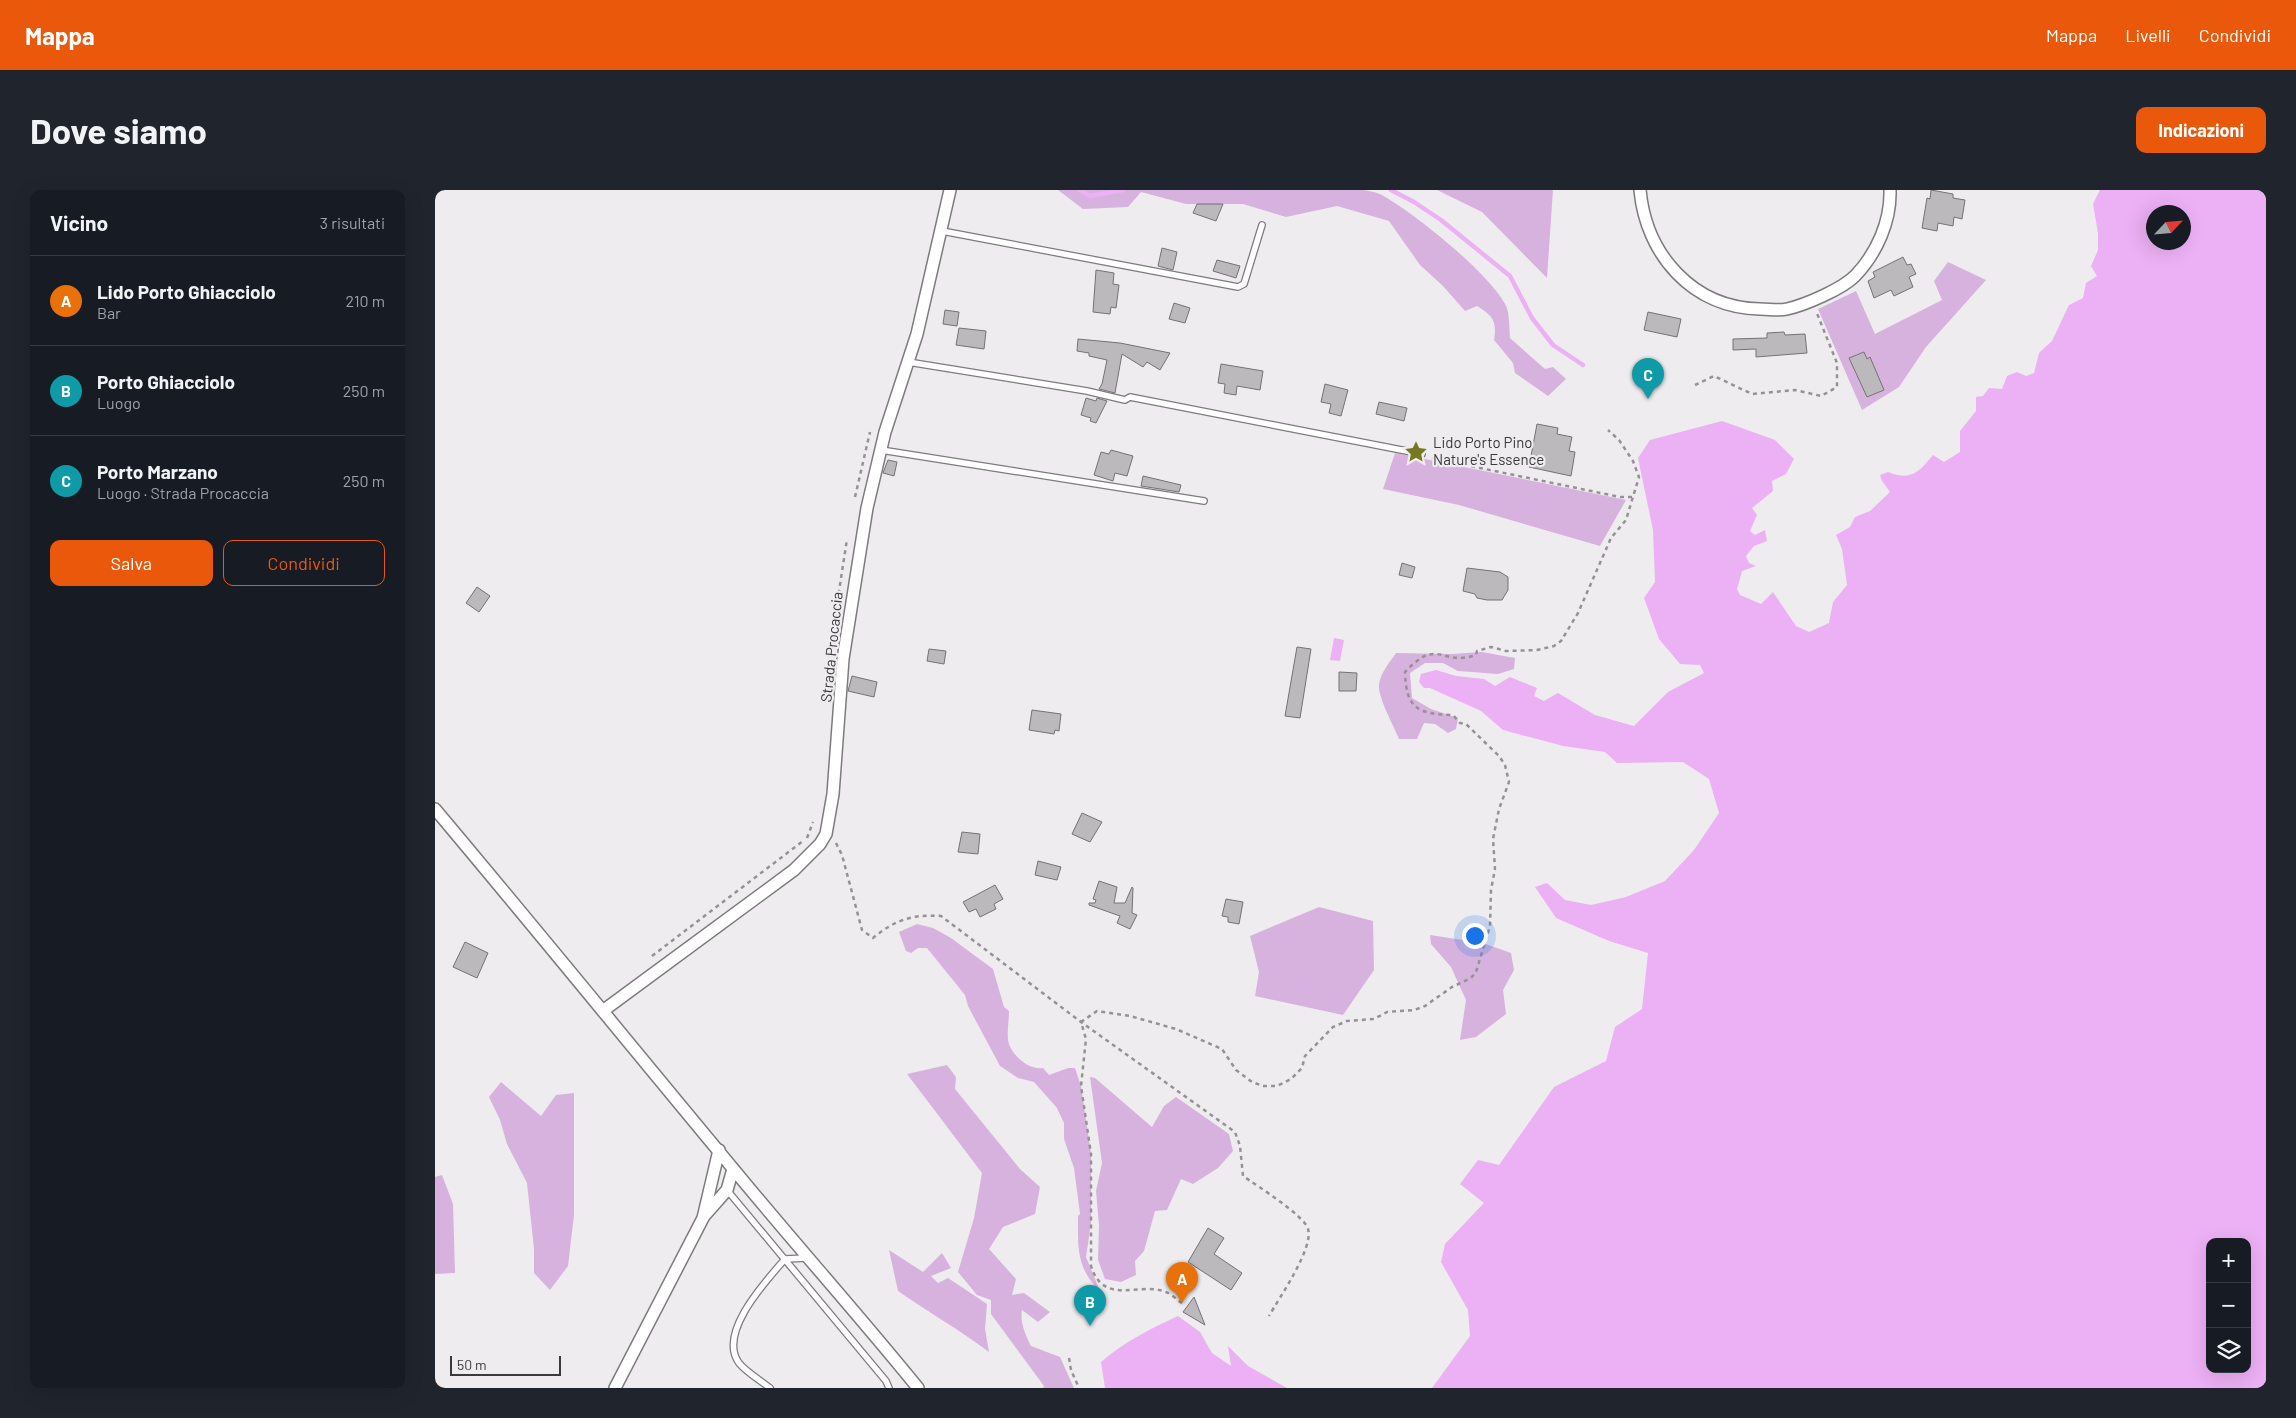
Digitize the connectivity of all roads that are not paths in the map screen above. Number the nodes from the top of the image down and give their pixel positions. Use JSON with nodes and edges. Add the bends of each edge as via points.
{"nodes":[{"id":1,"x":950,"y":190,"type":"edge"},
{"id":2,"x":1641,"y":190,"type":"edge"},
{"id":3,"x":1890,"y":190,"type":"edge"},
{"id":4,"x":1262,"y":225,"type":"dead end"},
{"id":5,"x":942,"y":232,"type":"junction"},
{"id":6,"x":908,"y":362,"type":"junction"},
{"id":7,"x":881,"y":450,"type":"junction"},
{"id":8,"x":1422,"y":454,"type":"road end"},
{"id":9,"x":1204,"y":501,"type":"dead end"},
{"id":10,"x":435,"y":809,"type":"edge"},
{"id":11,"x":604,"y":1010,"type":"junction"},
{"id":12,"x":719,"y":1150,"type":"junction"},
{"id":13,"x":733,"y":1169,"type":"junction"},
{"id":14,"x":727,"y":1190,"type":"junction"},
{"id":15,"x":703,"y":1218,"type":"junction"},
{"id":16,"x":810,"y":1258,"type":"junction"},
{"id":17,"x":785,"y":1259,"type":"junction"},
{"id":18,"x":615,"y":1388,"type":"edge"},
{"id":19,"x":769,"y":1388,"type":"edge"},
{"id":20,"x":889,"y":1388,"type":"edge"},
{"id":21,"x":918,"y":1388,"type":"edge"}],
"edges":[{"from":1,"to":5,"type":"street","name":"Strada Procaccia"},
{"from":2,"to":3,"type":"street","via":[[1642,211],[1652,237],[1669,265],[1685,283],[1712,299],[1743,309],[1786,310],[1811,301],[1854,277],[1881,239],[1891,202]]},
{"from":4,"to":5,"type":"lane","via":[[1244,284],[1238,287]]},
{"from":5,"to":6,"type":"street","name":"Strada Procaccia"},
{"from":6,"to":7,"type":"street","name":"Strada Procaccia"},
{"from":6,"to":8,"type":"lane","via":[[1125,400],[1130,397]]},
{"from":7,"to":9,"type":"lane"},
{"from":7,"to":11,"type":"street","name":"Strada Procaccia","via":[[867,508],[847,633],[833,794],[826,834],[794,870]]},
{"from":10,"to":11,"type":"street"},
{"from":11,"to":12,"type":"street"},
{"from":12,"to":13,"type":"street"},
{"from":12,"to":15,"type":"street"},
{"from":13,"to":14,"type":"street"},
{"from":13,"to":16,"type":"street"},
{"from":14,"to":15,"type":"street"},
{"from":14,"to":17,"type":"lane"},
{"from":15,"to":18,"type":"street"},
{"from":16,"to":17,"type":"lane"},
{"from":16,"to":21,"type":"street"},
{"from":17,"to":19,"type":"lane","via":[[766,1280],[735,1327],[733,1345],[739,1363]]},
{"from":17,"to":20,"type":"lane"}]}
